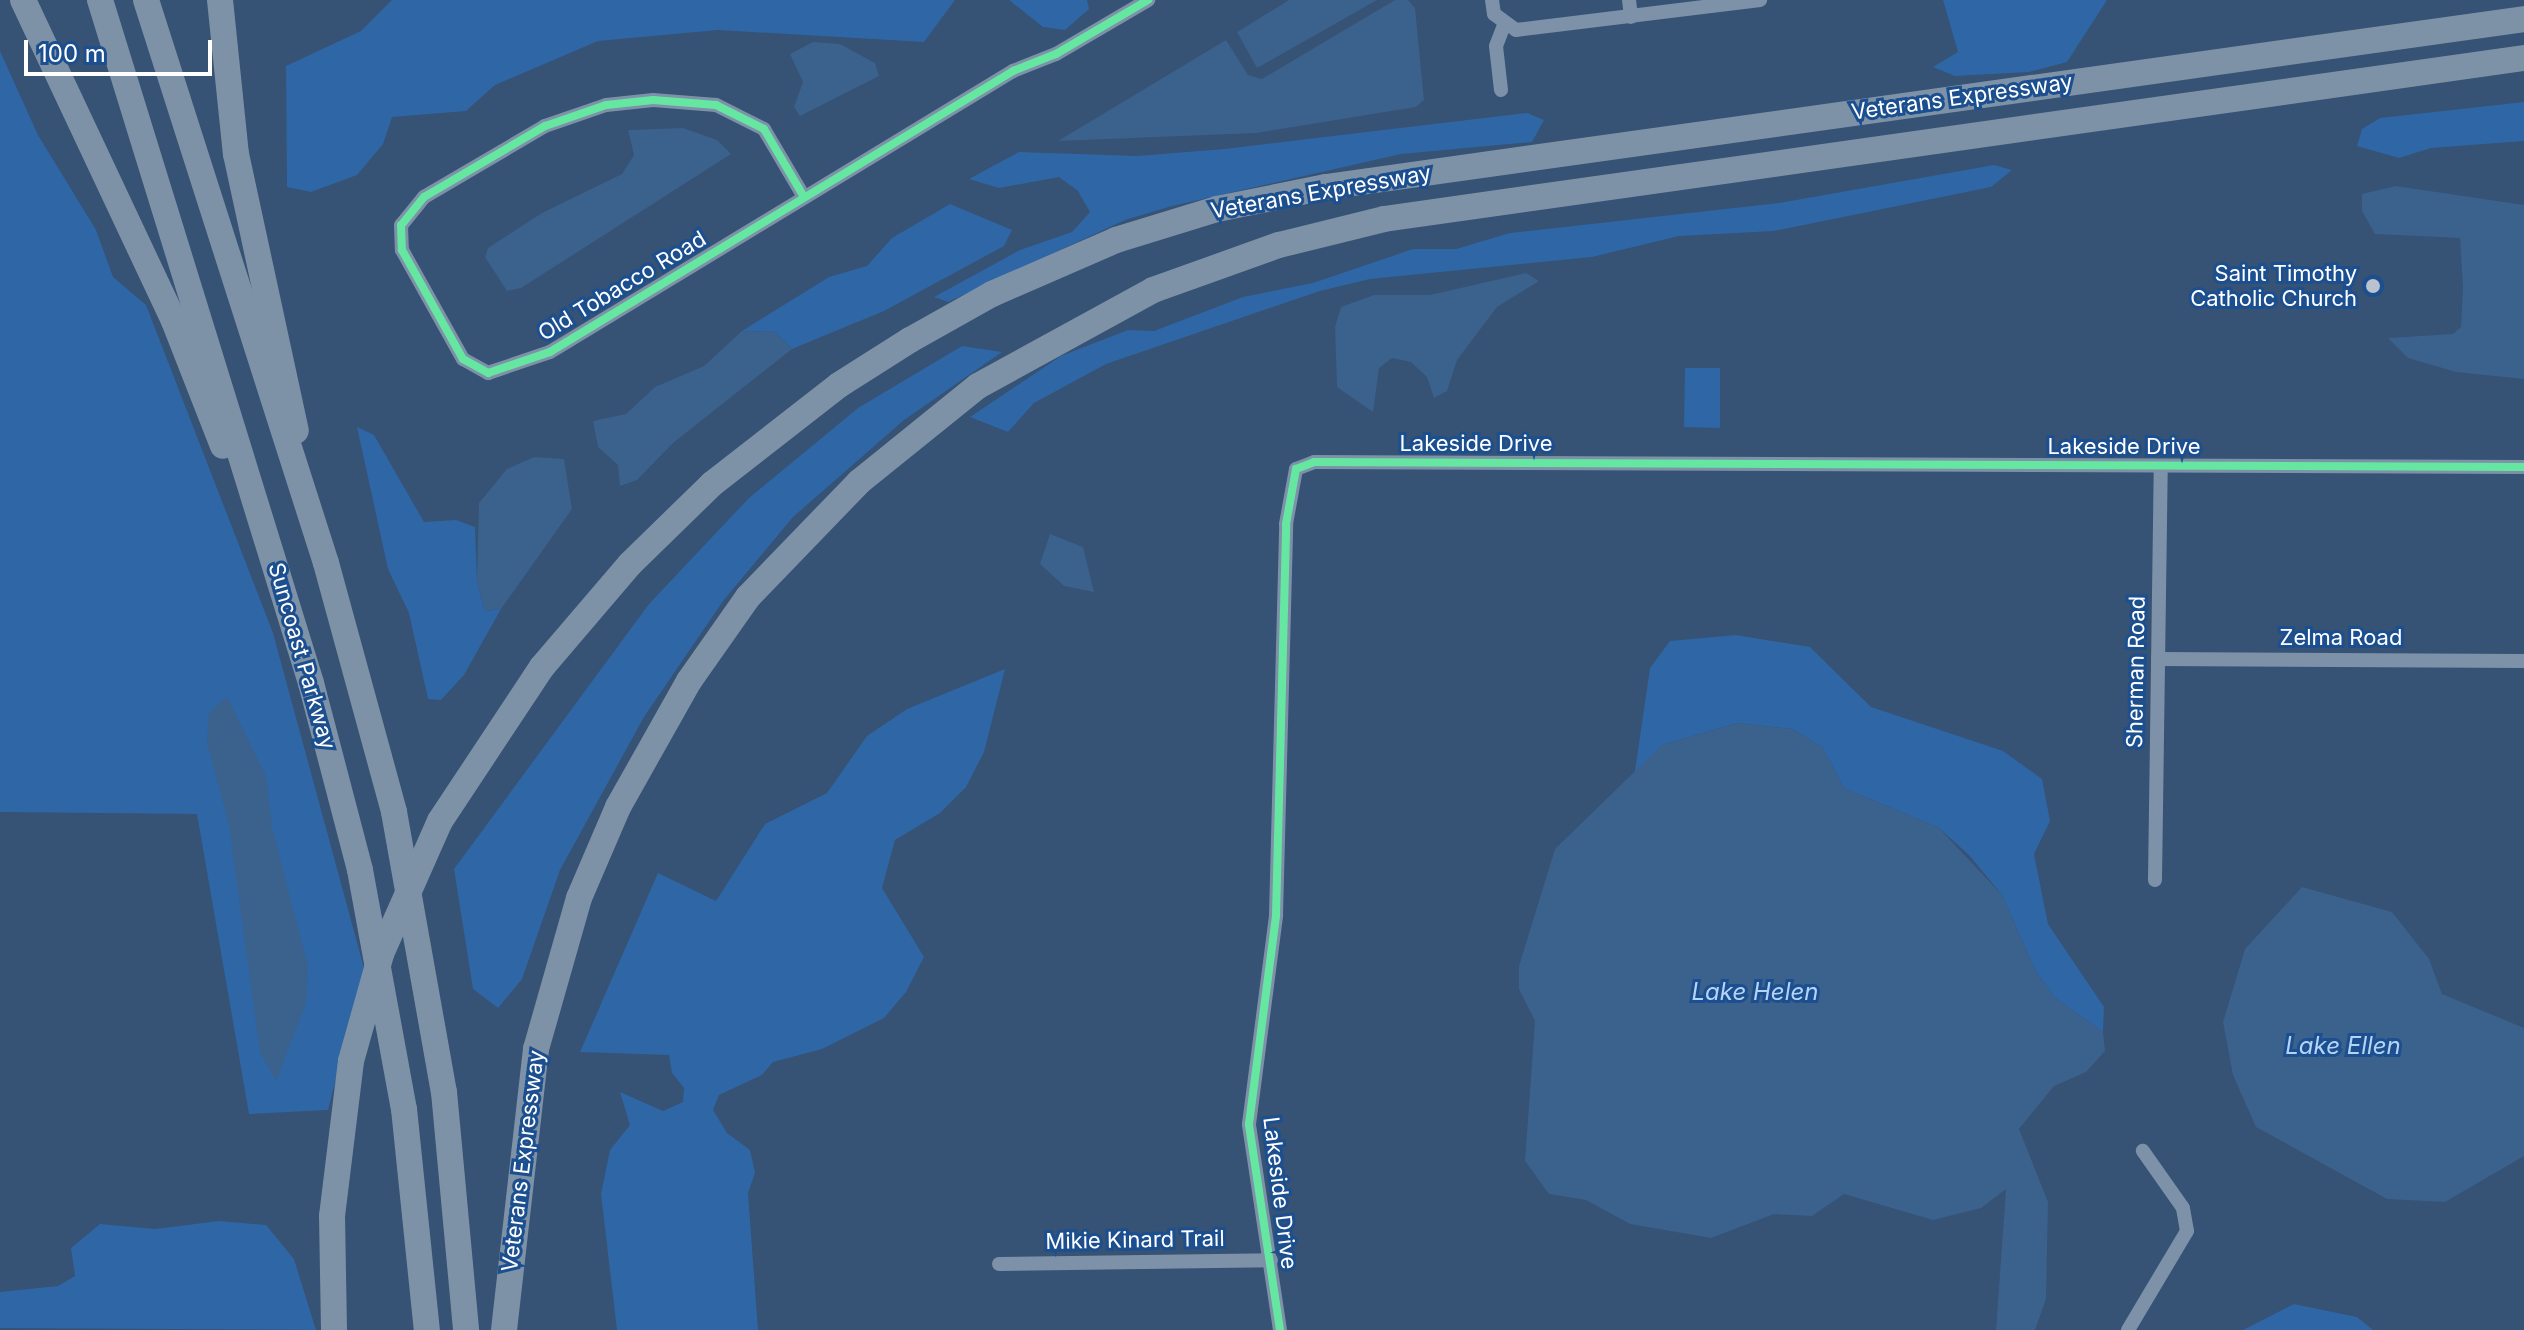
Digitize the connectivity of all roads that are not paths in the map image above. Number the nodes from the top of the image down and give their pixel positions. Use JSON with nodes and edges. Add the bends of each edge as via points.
{"nodes":[{"id":1,"x":23,"y":0,"type":"edge"},
{"id":2,"x":100,"y":0,"type":"edge"},
{"id":3,"x":146,"y":0,"type":"edge"},
{"id":4,"x":220,"y":0,"type":"edge"},
{"id":5,"x":1148,"y":0,"type":"edge"},
{"id":6,"x":1492,"y":0,"type":"edge"},
{"id":7,"x":1629,"y":0,"type":"edge"},
{"id":8,"x":1760,"y":0,"type":"edge"},
{"id":9,"x":1631,"y":17,"type":"junction"},
{"id":10,"x":2524,"y":19,"type":"edge"},
{"id":11,"x":1504,"y":25,"type":"junction"},
{"id":12,"x":2524,"y":58,"type":"edge"},
{"id":13,"x":1501,"y":90,"type":"dead end"},
{"id":14,"x":804,"y":197,"type":"junction"},
{"id":15,"x":2161,"y":466,"type":"junction"},
{"id":16,"x":2524,"y":467,"type":"edge"},
{"id":17,"x":326,"y":563,"type":"junction"},
{"id":18,"x":288,"y":608,"type":"junction"},
{"id":19,"x":2158,"y":659,"type":"junction"},
{"id":20,"x":2524,"y":661,"type":"edge"},
{"id":21,"x":2155,"y":880,"type":"dead end"},
{"id":22,"x":2143,"y":1151,"type":"dead end"},
{"id":23,"x":1271,"y":1260,"type":"junction"},
{"id":24,"x":999,"y":1264,"type":"dead end"},
{"id":25,"x":334,"y":1330,"type":"edge"},
{"id":26,"x":427,"y":1330,"type":"edge"},
{"id":27,"x":466,"y":1330,"type":"edge"},
{"id":28,"x":504,"y":1330,"type":"edge"},
{"id":29,"x":1280,"y":1330,"type":"edge"},
{"id":30,"x":2128,"y":1330,"type":"edge"}],
"edges":[{"from":1,"to":18,"type":"highway","via":[[174,321]]},
{"from":2,"to":18,"type":"highway","name":"Suncoast Parkway"},
{"from":3,"to":17,"type":"highway"},
{"from":4,"to":17,"type":"highway","via":[[242,190]]},
{"from":5,"to":14,"type":"street","name":"Old Tobacco Road","via":[[1056,54],[1013,71]]},
{"from":6,"to":11,"type":"street"},
{"from":7,"to":9,"type":"street"},
{"from":8,"to":9,"type":"street"},
{"from":9,"to":11,"type":"street","via":[[1516,30]]},
{"from":10,"to":25,"type":"highway","name":"Veterans Expressway","bridge":true,"via":[[1326,187],[1217,209],[1116,240],[992,294],[910,340],[827,394],[712,484],[630,564],[542,667],[440,821],[381,954],[351,1061],[332,1216]]},
{"from":11,"to":13,"type":"street","via":[[1496,46]]},
{"from":12,"to":28,"type":"highway","name":"Veterans Expressway","via":[[1370,222],[1279,245],[1165,285],[1064,334],[978,386],[859,482],[748,597],[689,681],[618,807],[575,910],[536,1049]]},
{"from":14,"to":14,"type":"street","name":"Old Tobacco Road","via":[[764,129],[716,105],[653,100],[606,105],[545,126],[424,197],[401,225],[402,250],[463,359],[488,373],[550,352]]},
{"from":15,"to":16,"type":"street","name":"Lakeside Drive"},
{"from":15,"to":19,"type":"street","name":"Sherman Road"},
{"from":15,"to":23,"type":"street","name":"Lakeside Drive","via":[[1314,462],[1296,469],[1286,524],[1276,915],[1249,1124]]},
{"from":17,"to":27,"type":"highway","via":[[394,812],[417,928],[444,1092]]},
{"from":18,"to":26,"type":"highway","name":"Suncoast Parkway","via":[[374,934],[406,1123]]},
{"from":19,"to":20,"type":"street","name":"Zelma Road"},
{"from":19,"to":21,"type":"street","name":"Sherman Road"},
{"from":22,"to":30,"type":"street","via":[[2183,1208],[2187,1231]]},
{"from":23,"to":24,"type":"street","name":"Mikie Kinard Trail"},
{"from":23,"to":29,"type":"street","name":"Lakeside Drive"}]}
